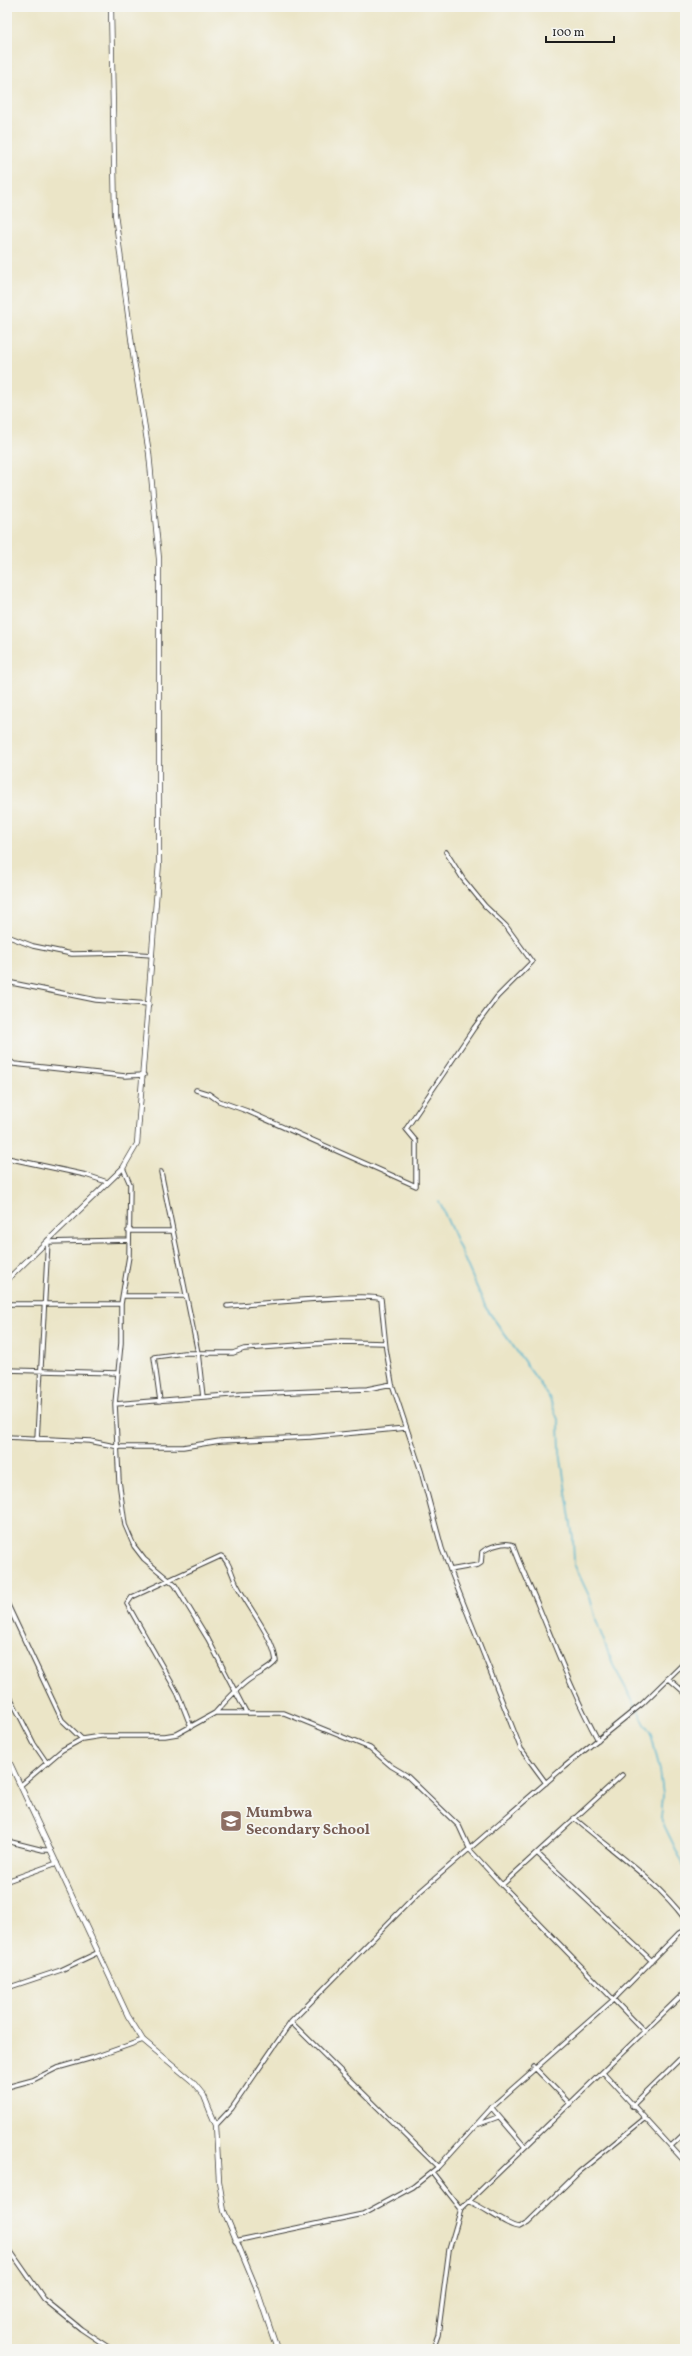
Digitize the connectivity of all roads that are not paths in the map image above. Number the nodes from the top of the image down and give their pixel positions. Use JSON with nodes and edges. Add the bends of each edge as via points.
{"nodes":[{"id":1,"x":111,"y":7,"type":"edge"},
{"id":2,"x":446,"y":852,"type":"dead end"},
{"id":3,"x":7,"y":936,"type":"edge"},
{"id":4,"x":152,"y":955,"type":"junction"},
{"id":5,"x":7,"y":982,"type":"edge"},
{"id":6,"x":149,"y":1004,"type":"junction"},
{"id":7,"x":7,"y":1059,"type":"edge"},
{"id":8,"x":144,"y":1075,"type":"junction"},
{"id":9,"x":196,"y":1090,"type":"dead end"},
{"id":10,"x":7,"y":1158,"type":"edge"},
{"id":11,"x":123,"y":1168,"type":"junction"},
{"id":12,"x":161,"y":1172,"type":"dead end"},
{"id":13,"x":107,"y":1182,"type":"junction"},
{"id":14,"x":128,"y":1231,"type":"junction"},
{"id":15,"x":172,"y":1231,"type":"junction"},
{"id":16,"x":128,"y":1240,"type":"junction"},
{"id":17,"x":48,"y":1241,"type":"junction"},
{"id":18,"x":7,"y":1280,"type":"edge"},
{"id":19,"x":123,"y":1296,"type":"junction"},
{"id":20,"x":185,"y":1296,"type":"junction"},
{"id":21,"x":7,"y":1304,"type":"edge"},
{"id":22,"x":121,"y":1304,"type":"junction"},
{"id":23,"x":44,"y":1305,"type":"junction"},
{"id":24,"x":226,"y":1306,"type":"dead end"},
{"id":25,"x":385,"y":1343,"type":"junction"},
{"id":26,"x":198,"y":1353,"type":"junction"},
{"id":27,"x":7,"y":1370,"type":"edge"},
{"id":28,"x":41,"y":1371,"type":"junction"},
{"id":29,"x":117,"y":1373,"type":"junction"},
{"id":30,"x":392,"y":1384,"type":"junction"},
{"id":31,"x":203,"y":1397,"type":"junction"},
{"id":32,"x":160,"y":1401,"type":"junction"},
{"id":33,"x":115,"y":1404,"type":"junction"},
{"id":34,"x":406,"y":1428,"type":"junction"},
{"id":35,"x":7,"y":1437,"type":"edge"},
{"id":36,"x":37,"y":1439,"type":"junction"},
{"id":37,"x":118,"y":1447,"type":"junction"},
{"id":38,"x":450,"y":1570,"type":"junction"},
{"id":39,"x":168,"y":1580,"type":"junction"},
{"id":40,"x":7,"y":1603,"type":"edge"},
{"id":41,"x":685,"y":1662,"type":"edge"},
{"id":42,"x":668,"y":1678,"type":"junction"},
{"id":43,"x":7,"y":1691,"type":"edge"},
{"id":44,"x":235,"y":1692,"type":"junction"},
{"id":45,"x":685,"y":1693,"type":"edge"},
{"id":46,"x":246,"y":1712,"type":"junction"},
{"id":47,"x":215,"y":1713,"type":"junction"},
{"id":48,"x":191,"y":1727,"type":"junction"},
{"id":49,"x":82,"y":1738,"type":"junction"},
{"id":50,"x":598,"y":1740,"type":"junction"},
{"id":51,"x":7,"y":1757,"type":"edge"},
{"id":52,"x":47,"y":1764,"type":"junction"},
{"id":53,"x":622,"y":1776,"type":"dead end"},
{"id":54,"x":546,"y":1783,"type":"junction"},
{"id":55,"x":21,"y":1785,"type":"junction"},
{"id":56,"x":574,"y":1818,"type":"junction"},
{"id":57,"x":7,"y":1841,"type":"edge"},
{"id":58,"x":51,"y":1850,"type":"junction"},
{"id":59,"x":470,"y":1850,"type":"junction"},
{"id":60,"x":538,"y":1854,"type":"junction"},
{"id":61,"x":57,"y":1863,"type":"junction"},
{"id":62,"x":7,"y":1881,"type":"edge"},
{"id":63,"x":502,"y":1885,"type":"junction"},
{"id":64,"x":685,"y":1919,"type":"edge"},
{"id":65,"x":685,"y":1930,"type":"edge"},
{"id":66,"x":97,"y":1953,"type":"junction"},
{"id":67,"x":652,"y":1961,"type":"junction"},
{"id":68,"x":7,"y":1988,"type":"edge"},
{"id":69,"x":685,"y":1992,"type":"edge"},
{"id":70,"x":612,"y":2000,"type":"junction"},
{"id":71,"x":291,"y":2022,"type":"junction"},
{"id":72,"x":644,"y":2031,"type":"junction"},
{"id":73,"x":143,"y":2040,"type":"junction"},
{"id":74,"x":685,"y":2054,"type":"edge"},
{"id":75,"x":534,"y":2067,"type":"junction"},
{"id":76,"x":603,"y":2072,"type":"junction"},
{"id":77,"x":7,"y":2087,"type":"edge"},
{"id":78,"x":570,"y":2104,"type":"junction"},
{"id":79,"x":632,"y":2106,"type":"junction"},
{"id":80,"x":492,"y":2108,"type":"junction"},
{"id":81,"x":498,"y":2117,"type":"junction"},
{"id":82,"x":644,"y":2119,"type":"junction"},
{"id":83,"x":216,"y":2125,"type":"junction"},
{"id":84,"x":474,"y":2128,"type":"junction"},
{"id":85,"x":685,"y":2133,"type":"edge"},
{"id":86,"x":671,"y":2146,"type":"junction"},
{"id":87,"x":526,"y":2147,"type":"junction"},
{"id":88,"x":685,"y":2162,"type":"edge"},
{"id":89,"x":438,"y":2167,"type":"junction"},
{"id":90,"x":432,"y":2172,"type":"junction"},
{"id":91,"x":468,"y":2202,"type":"junction"},
{"id":92,"x":462,"y":2209,"type":"junction"},
{"id":93,"x":235,"y":2241,"type":"junction"},
{"id":94,"x":7,"y":2246,"type":"edge"},
{"id":95,"x":111,"y":2349,"type":"edge"},
{"id":96,"x":276,"y":2349,"type":"edge"},
{"id":97,"x":433,"y":2349,"type":"edge"}],
"edges":[{"from":1,"to":4,"type":"street","via":[[115,214],[149,453],[159,559],[159,863]]},
{"from":2,"to":9,"type":"street","via":[[463,879],[506,926],[532,962],[497,997],[451,1058],[443,1076],[406,1129],[416,1141],[416,1186]]},
{"from":3,"to":4,"type":"street","via":[[33,946],[72,954]]},
{"from":4,"to":6,"type":"street"},
{"from":5,"to":6,"type":"street","via":[[96,1000]]},
{"from":6,"to":8,"type":"street"},
{"from":7,"to":8,"type":"street","via":[[14,1064],[125,1076]]},
{"from":8,"to":11,"type":"street","via":[[137,1144]]},
{"from":10,"to":13,"type":"street"},
{"from":11,"to":13,"type":"street"},
{"from":11,"to":14,"type":"street","via":[[130,1184]]},
{"from":12,"to":15,"type":"street"},
{"from":13,"to":17,"type":"street"},
{"from":14,"to":15,"type":"street"},
{"from":14,"to":16,"type":"street"},
{"from":15,"to":20,"type":"street"},
{"from":16,"to":17,"type":"street"},
{"from":16,"to":19,"type":"street","via":[[129,1256]]},
{"from":17,"to":18,"type":"street"},
{"from":17,"to":23,"type":"street"},
{"from":19,"to":20,"type":"street"},
{"from":19,"to":22,"type":"street"},
{"from":20,"to":26,"type":"street"},
{"from":21,"to":23,"type":"street"},
{"from":22,"to":23,"type":"street"},
{"from":22,"to":29,"type":"street","via":[[121,1343]]},
{"from":23,"to":28,"type":"street"},
{"from":24,"to":25,"type":"street","via":[[330,1297],[378,1297],[382,1302]]},
{"from":25,"to":26,"type":"street","via":[[341,1342],[244,1349],[233,1353]]},
{"from":25,"to":30,"type":"street"},
{"from":26,"to":31,"type":"street"},
{"from":26,"to":32,"type":"street","via":[[154,1357]]},
{"from":27,"to":28,"type":"street"},
{"from":28,"to":29,"type":"street"},
{"from":28,"to":36,"type":"street"},
{"from":29,"to":33,"type":"street"},
{"from":30,"to":31,"type":"street","via":[[367,1389]]},
{"from":30,"to":34,"type":"street"},
{"from":31,"to":32,"type":"street"},
{"from":32,"to":33,"type":"street"},
{"from":33,"to":37,"type":"street"},
{"from":34,"to":37,"type":"street","via":[[311,1437],[220,1441],[183,1447]]},
{"from":34,"to":38,"type":"street"},
{"from":35,"to":36,"type":"street"},
{"from":36,"to":37,"type":"street","via":[[90,1441]]},
{"from":37,"to":39,"type":"street","via":[[121,1505],[129,1538],[144,1559]]},
{"from":38,"to":50,"type":"street","via":[[480,1564],[482,1552],[489,1548],[513,1545],[518,1563],[563,1668]]},
{"from":38,"to":54,"type":"street","via":[[521,1749]]},
{"from":39,"to":44,"type":"street","via":[[175,1585],[208,1639]]},
{"from":39,"to":44,"type":"street","via":[[218,1556],[224,1558],[228,1564],[276,1659],[271,1668],[249,1680]]},
{"from":39,"to":48,"type":"street","via":[[132,1597],[127,1604],[178,1694]]},
{"from":40,"to":49,"type":"street","via":[[62,1720]]},
{"from":41,"to":42,"type":"street"},
{"from":42,"to":45,"type":"street"},
{"from":42,"to":50,"type":"street","via":[[633,1712]]},
{"from":43,"to":52,"type":"street"},
{"from":44,"to":46,"type":"street"},
{"from":44,"to":47,"type":"street"},
{"from":46,"to":47,"type":"street"},
{"from":46,"to":59,"type":"street","via":[[282,1712],[370,1748],[406,1775],[460,1826]]},
{"from":47,"to":48,"type":"street"},
{"from":48,"to":49,"type":"street","via":[[166,1736]]},
{"from":49,"to":52,"type":"street","via":[[71,1743]]},
{"from":50,"to":54,"type":"street"},
{"from":51,"to":55,"type":"street"},
{"from":52,"to":55,"type":"street"},
{"from":53,"to":56,"type":"street"},
{"from":54,"to":59,"type":"street"},
{"from":55,"to":58,"type":"street"},
{"from":56,"to":60,"type":"street"},
{"from":56,"to":64,"type":"street","via":[[648,1881]]},
{"from":57,"to":58,"type":"street"},
{"from":58,"to":61,"type":"street"},
{"from":59,"to":63,"type":"street"},
{"from":59,"to":71,"type":"street","via":[[416,1895]]},
{"from":60,"to":63,"type":"street"},
{"from":60,"to":67,"type":"street"},
{"from":61,"to":62,"type":"street"},
{"from":61,"to":66,"type":"street"},
{"from":63,"to":70,"type":"street"},
{"from":65,"to":67,"type":"street"},
{"from":66,"to":68,"type":"street","via":[[61,1970]]},
{"from":66,"to":73,"type":"street","via":[[128,2016]]},
{"from":67,"to":70,"type":"street"},
{"from":69,"to":72,"type":"street"},
{"from":70,"to":72,"type":"street"},
{"from":70,"to":75,"type":"street"},
{"from":71,"to":83,"type":"street","via":[[232,2108]]},
{"from":71,"to":89,"type":"street"},
{"from":72,"to":76,"type":"street"},
{"from":73,"to":77,"type":"street"},
{"from":73,"to":83,"type":"street","via":[[192,2081],[204,2096]]},
{"from":74,"to":79,"type":"street"},
{"from":75,"to":78,"type":"street"},
{"from":75,"to":80,"type":"street"},
{"from":76,"to":78,"type":"street"},
{"from":76,"to":79,"type":"street"},
{"from":78,"to":87,"type":"street"},
{"from":79,"to":82,"type":"street"},
{"from":80,"to":81,"type":"street"},
{"from":80,"to":84,"type":"street"},
{"from":81,"to":84,"type":"street"},
{"from":81,"to":87,"type":"street"},
{"from":82,"to":86,"type":"street"},
{"from":82,"to":91,"type":"street","via":[[579,2172],[528,2222],[519,2227],[509,2224],[479,2205]]},
{"from":83,"to":93,"type":"street","via":[[219,2181],[224,2211]]},
{"from":84,"to":89,"type":"street"},
{"from":85,"to":86,"type":"street"},
{"from":86,"to":88,"type":"street"},
{"from":87,"to":91,"type":"street"},
{"from":89,"to":90,"type":"street"},
{"from":90,"to":92,"type":"street"},
{"from":90,"to":93,"type":"street","via":[[413,2188],[363,2214]]},
{"from":91,"to":92,"type":"street"},
{"from":92,"to":97,"type":"street","via":[[449,2250],[438,2335]]},
{"from":93,"to":96,"type":"street","via":[[257,2290]]},
{"from":94,"to":95,"type":"street","via":[[44,2299]]}]}
